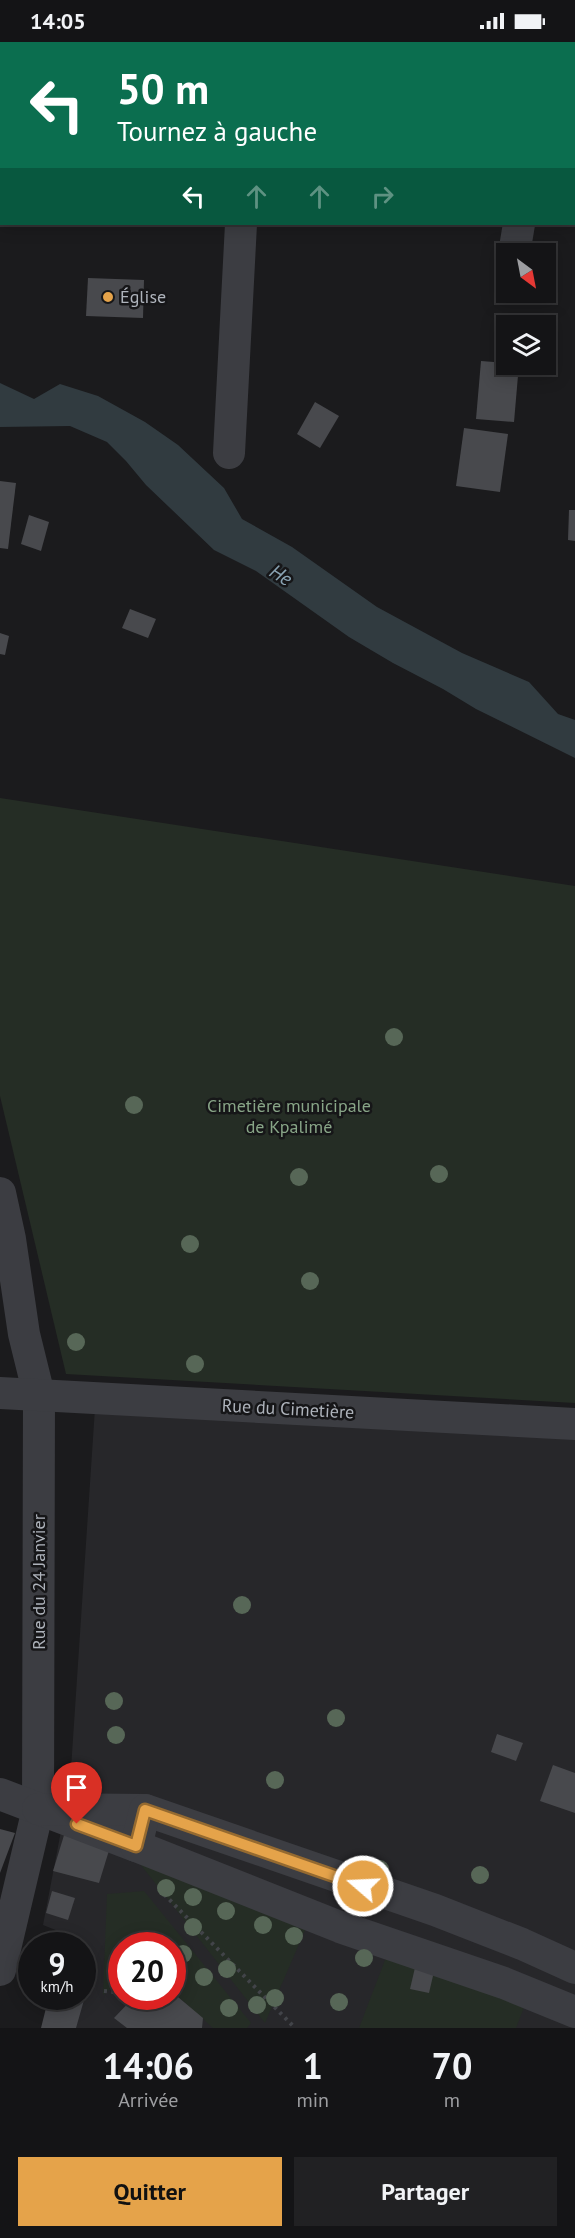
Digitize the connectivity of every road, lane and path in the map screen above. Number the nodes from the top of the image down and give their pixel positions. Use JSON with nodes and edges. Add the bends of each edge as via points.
{"nodes":[{"id":1,"x":241,"y":225,"type":"edge"},
{"id":2,"x":519,"y":225,"type":"edge"},
{"id":3,"x":516,"y":243,"type":"edge"},
{"id":4,"x":229,"y":453,"type":"dead end"},
{"id":5,"x":0,"y":1194,"type":"edge"},
{"id":6,"x":0,"y":1394,"type":"edge"},
{"id":7,"x":39,"y":1395,"type":"junction"},
{"id":8,"x":575,"y":1424,"type":"edge"},
{"id":9,"x":0,"y":1794,"type":"edge"},
{"id":10,"x":38,"y":1809,"type":"junction"},
{"id":11,"x":145,"y":1810,"type":"junction"},
{"id":12,"x":136,"y":1846,"type":"junction"},
{"id":13,"x":152,"y":1882,"type":"dead end"},
{"id":14,"x":575,"y":1968,"type":"edge"},
{"id":15,"x":0,"y":1970,"type":"edge"},
{"id":16,"x":104,"y":1991,"type":"dead end"},
{"id":17,"x":108,"y":1991,"type":"edge"},
{"id":18,"x":575,"y":2012,"type":"edge"},
{"id":19,"x":295,"y":2028,"type":"edge"}],
"edges":[{"from":1,"to":4,"type":"street"},
{"from":2,"to":3,"type":"street"},
{"from":5,"to":7,"type":"street","name":"Rue du 24 Janvier","via":[[24,1334]]},
{"from":6,"to":7,"type":"street","name":"Rue du Cimetière"},
{"from":7,"to":8,"type":"street","name":"Rue du Cimetière"},
{"from":7,"to":10,"type":"street","name":"Rue du 24 Janvier"},
{"from":9,"to":10,"type":"street"},
{"from":10,"to":11,"type":"street"},
{"from":10,"to":12,"type":"street"},
{"from":10,"to":15,"type":"street","name":"Rue du 24 Janvier"},
{"from":11,"to":12,"type":"street"},
{"from":11,"to":14,"type":"street","via":[[435,1910]]},
{"from":12,"to":18,"type":"street","via":[[340,1927],[504,1983]]},
{"from":13,"to":19,"type":"path"},
{"from":16,"to":17,"type":"path"}]}
